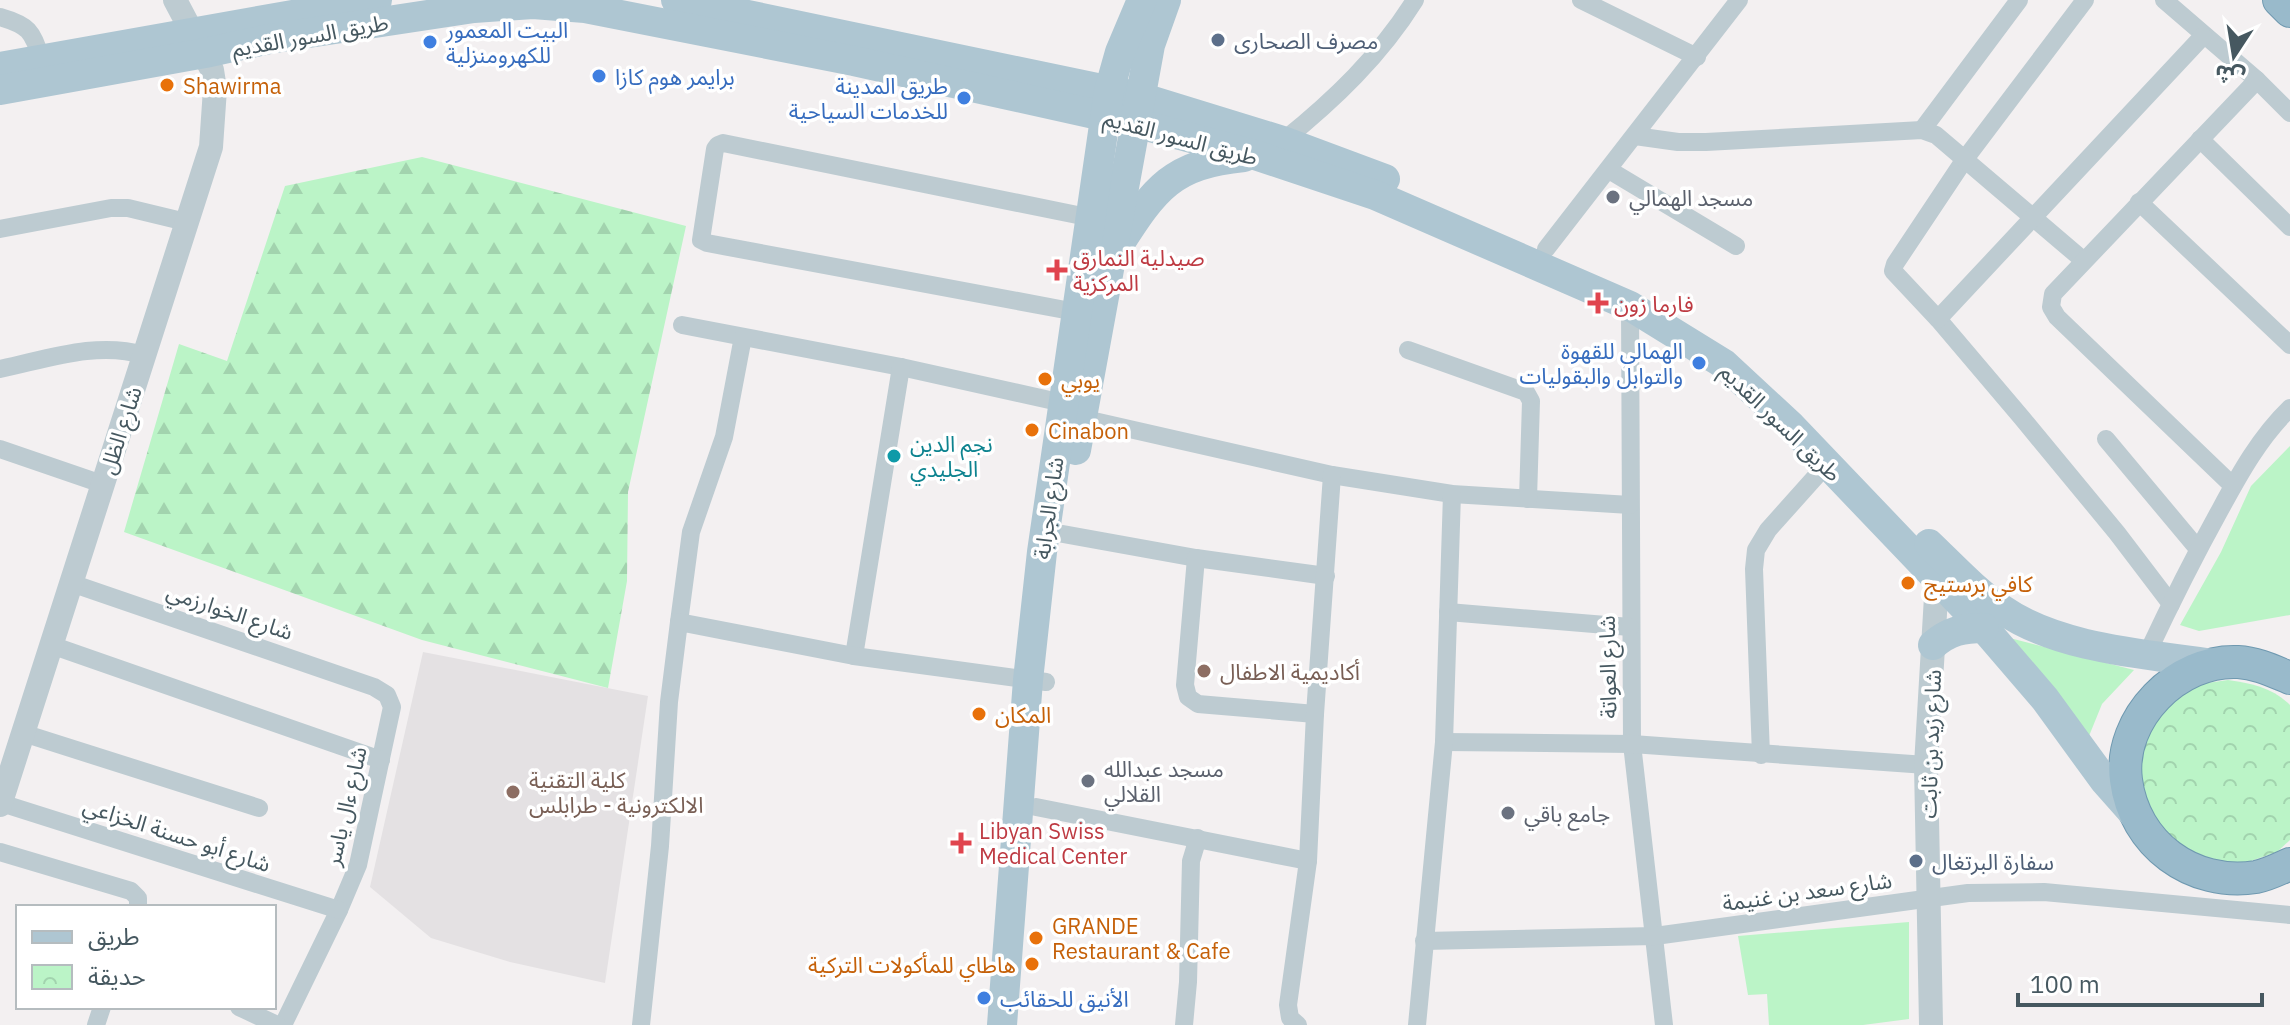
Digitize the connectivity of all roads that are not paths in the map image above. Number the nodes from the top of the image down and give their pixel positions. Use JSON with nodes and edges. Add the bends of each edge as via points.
{"nodes":[{"id":1,"x":175,"y":0,"type":"edge"},
{"id":2,"x":676,"y":0,"type":"edge"},
{"id":3,"x":1142,"y":0,"type":"edge"},
{"id":4,"x":1166,"y":0,"type":"edge"},
{"id":5,"x":1415,"y":0,"type":"edge"},
{"id":6,"x":1581,"y":0,"type":"edge"},
{"id":7,"x":1739,"y":0,"type":"edge"},
{"id":8,"x":2019,"y":0,"type":"edge"},
{"id":9,"x":2085,"y":0,"type":"edge"},
{"id":10,"x":2164,"y":0,"type":"edge"},
{"id":11,"x":2279,"y":0,"type":"edge"},
{"id":12,"x":366,"y":1,"type":"edge"},
{"id":13,"x":766,"y":9,"type":"edge"},
{"id":14,"x":270,"y":10,"type":"edge"},
{"id":15,"x":2290,"y":11,"type":"edge"},
{"id":16,"x":0,"y":17,"type":"edge"},
{"id":17,"x":2203,"y":36,"type":"junction"},
{"id":18,"x":200,"y":43,"type":"junction"},
{"id":19,"x":1697,"y":57,"type":"junction"},
{"id":20,"x":41,"y":59,"type":"junction"},
{"id":21,"x":0,"y":67,"type":"edge"},
{"id":22,"x":2257,"y":80,"type":"junction"},
{"id":23,"x":0,"y":90,"type":"edge"},
{"id":24,"x":1107,"y":104,"type":"junction"},
{"id":25,"x":1137,"y":110,"type":"junction"},
{"id":26,"x":2290,"y":113,"type":"edge"},
{"id":27,"x":1922,"y":130,"type":"junction"},
{"id":28,"x":1635,"y":136,"type":"junction"},
{"id":29,"x":2200,"y":139,"type":"junction"},
{"id":30,"x":1283,"y":141,"type":"junction"},
{"id":31,"x":1255,"y":155,"type":"junction"},
{"id":32,"x":1965,"y":159,"type":"junction"},
{"id":33,"x":1609,"y":170,"type":"junction"},
{"id":34,"x":2139,"y":202,"type":"junction"},
{"id":35,"x":2033,"y":217,"type":"junction"},
{"id":36,"x":1092,"y":218,"type":"junction"},
{"id":37,"x":186,"y":222,"type":"junction"},
{"id":38,"x":2290,"y":227,"type":"edge"},
{"id":39,"x":0,"y":229,"type":"edge"},
{"id":40,"x":1736,"y":246,"type":"dead end"},
{"id":41,"x":1546,"y":249,"type":"junction"},
{"id":42,"x":1110,"y":258,"type":"junction"},
{"id":43,"x":2083,"y":260,"type":"junction"},
{"id":44,"x":1630,"y":306,"type":"junction"},
{"id":45,"x":1076,"y":312,"type":"junction"},
{"id":46,"x":1938,"y":319,"type":"junction"},
{"id":47,"x":682,"y":325,"type":"dead end"},
{"id":48,"x":743,"y":337,"type":"junction"},
{"id":49,"x":2290,"y":345,"type":"edge"},
{"id":50,"x":1408,"y":350,"type":"dead end"},
{"id":51,"x":144,"y":355,"type":"junction"},
{"id":52,"x":901,"y":367,"type":"junction"},
{"id":53,"x":0,"y":369,"type":"edge"},
{"id":54,"x":2290,"y":408,"type":"edge"},
{"id":55,"x":1072,"y":411,"type":"junction"},
{"id":56,"x":2106,"y":439,"type":"dead end"},
{"id":57,"x":0,"y":449,"type":"edge"},
{"id":58,"x":1827,"y":464,"type":"junction"},
{"id":59,"x":1332,"y":475,"type":"junction"},
{"id":60,"x":102,"y":484,"type":"junction"},
{"id":61,"x":2233,"y":486,"type":"junction"},
{"id":62,"x":1452,"y":494,"type":"junction"},
{"id":63,"x":1528,"y":499,"type":"junction"},
{"id":64,"x":1630,"y":505,"type":"junction"},
{"id":65,"x":1063,"y":534,"type":"junction"},
{"id":66,"x":2198,"y":549,"type":"junction"},
{"id":67,"x":1196,"y":558,"type":"junction"},
{"id":68,"x":1942,"y":570,"type":"junction"},
{"id":69,"x":1326,"y":576,"type":"junction"},
{"id":70,"x":71,"y":583,"type":"junction"},
{"id":71,"x":2171,"y":604,"type":"junction"},
{"id":72,"x":1448,"y":612,"type":"junction"},
{"id":73,"x":679,"y":622,"type":"junction"},
{"id":74,"x":1630,"y":627,"type":"junction"},
{"id":75,"x":1984,"y":628,"type":"junction"},
{"id":76,"x":51,"y":645,"type":"junction"},
{"id":77,"x":1933,"y":645,"type":"junction"},
{"id":78,"x":2147,"y":654,"type":"junction"},
{"id":79,"x":854,"y":656,"type":"junction"},
{"id":80,"x":2290,"y":656,"type":"edge"},
{"id":81,"x":2213,"y":664,"type":"junction"},
{"id":82,"x":2259,"y":665,"type":"junction"},
{"id":83,"x":2290,"y":678,"type":"edge"},
{"id":84,"x":1037,"y":681,"type":"junction"},
{"id":85,"x":374,"y":687,"type":"joint"},
{"id":86,"x":1315,"y":714,"type":"junction"},
{"id":87,"x":23,"y":733,"type":"junction"},
{"id":88,"x":1444,"y":742,"type":"junction"},
{"id":89,"x":1632,"y":744,"type":"junction"},
{"id":90,"x":1761,"y":755,"type":"junction"},
{"id":91,"x":381,"y":760,"type":"junction"},
{"id":92,"x":1926,"y":765,"type":"junction"},
{"id":93,"x":0,"y":804,"type":"edge"},
{"id":94,"x":1036,"y":807,"type":"junction"},
{"id":95,"x":259,"y":808,"type":"dead end"},
{"id":96,"x":2135,"y":815,"type":"junction"},
{"id":97,"x":1198,"y":838,"type":"junction"},
{"id":98,"x":0,"y":852,"type":"edge"},
{"id":99,"x":1308,"y":861,"type":"junction"},
{"id":100,"x":2290,"y":864,"type":"edge"},
{"id":101,"x":1929,"y":899,"type":"junction"},
{"id":102,"x":138,"y":905,"type":"edge"},
{"id":103,"x":339,"y":910,"type":"junction"},
{"id":104,"x":2290,"y":915,"type":"edge"},
{"id":105,"x":1655,"y":936,"type":"junction"},
{"id":106,"x":1424,"y":941,"type":"junction"},
{"id":107,"x":244,"y":1009,"type":"edge"},
{"id":108,"x":280,"y":1025,"type":"edge"},
{"id":109,"x":641,"y":1025,"type":"edge"},
{"id":110,"x":1002,"y":1025,"type":"edge"},
{"id":111,"x":1023,"y":1025,"type":"edge"},
{"id":112,"x":1184,"y":1025,"type":"edge"},
{"id":113,"x":1298,"y":1025,"type":"edge"},
{"id":114,"x":1417,"y":1025,"type":"edge"},
{"id":115,"x":1664,"y":1025,"type":"edge"},
{"id":116,"x":1931,"y":1025,"type":"edge"}],
"edges":[{"from":1,"to":18,"type":"street","name":"شارع الظل"},
{"from":2,"to":13,"type":"main road","name":"طريق السور القديم"},
{"from":3,"to":24,"type":"main road","name":"شارع الجرابة","via":[[1120,52]]},
{"from":4,"to":25,"type":"main road","name":"شارع الجرابة"},
{"from":5,"to":30,"type":"street","via":[[1365,67]]},
{"from":6,"to":19,"type":"street"},
{"from":7,"to":19,"type":"street"},
{"from":8,"to":27,"type":"street"},
{"from":9,"to":32,"type":"street"},
{"from":10,"to":17,"type":"street"},
{"from":11,"to":15,"type":"highway"},
{"from":12,"to":14,"type":"main road","name":"طريق السور القديم"},
{"from":13,"to":24,"type":"main road","name":"طريق السور القديم"},
{"from":14,"to":18,"type":"main road","name":"طريق السور القديم"},
{"from":16,"to":20,"type":"street","via":[[23,24]]},
{"from":17,"to":22,"type":"street"},
{"from":17,"to":35,"type":"street"},
{"from":18,"to":20,"type":"main road","name":"طريق السور القديم"},
{"from":18,"to":23,"type":"main road","name":"طريق السور القديم"},
{"from":18,"to":24,"type":"main road","name":"طريق السور القديم","via":[[269,39],[533,4],[585,8]]},
{"from":18,"to":37,"type":"street","name":"شارع الظل","via":[[215,89],[211,147]]},
{"from":19,"to":28,"type":"street"},
{"from":20,"to":21,"type":"main road","name":"طريق السور القديم"},
{"from":22,"to":26,"type":"street"},
{"from":22,"to":29,"type":"street"},
{"from":24,"to":25,"type":"main road","name":"طريق السور القديم"},
{"from":24,"to":36,"type":"main road","name":"شارع الجرابة"},
{"from":25,"to":30,"type":"main road","name":"طريق السور القديم"},
{"from":25,"to":31,"type":"main road","name":"طريق السور القديم"},
{"from":25,"to":42,"type":"main road","name":"شارع الجرابة"},
{"from":27,"to":28,"type":"street","via":[[1706,142]]},
{"from":27,"to":32,"type":"street"},
{"from":28,"to":33,"type":"street"},
{"from":29,"to":34,"type":"street"},
{"from":29,"to":38,"type":"street"},
{"from":30,"to":41,"type":"main road","name":"طريق السور القديم"},
{"from":31,"to":42,"type":"main road","via":[[1196,165],[1173,177],[1156,191]]},
{"from":31,"to":44,"type":"main road","name":"طريق السور القديم","via":[[1375,195]]},
{"from":32,"to":35,"type":"street"},
{"from":32,"to":46,"type":"street","via":[[1894,268],[1895,276]]},
{"from":33,"to":40,"type":"street"},
{"from":33,"to":41,"type":"street"},
{"from":34,"to":43,"type":"street"},
{"from":34,"to":49,"type":"street"},
{"from":35,"to":43,"type":"street"},
{"from":35,"to":46,"type":"street"},
{"from":36,"to":45,"type":"main road","name":"شارع الجرابة"},
{"from":36,"to":45,"type":"street","via":[[723,143],[715,149],[712,164],[701,240],[707,243]]},
{"from":37,"to":39,"type":"street","via":[[111,208]]},
{"from":37,"to":51,"type":"street","name":"شارع الظل"},
{"from":41,"to":68,"type":"main road","name":"طريق السور القديم","via":[[1640,293],[1728,352],[1815,432]]},
{"from":42,"to":55,"type":"main road","name":"شارع الجرابة"},
{"from":43,"to":61,"type":"street","via":[[2053,294],[2051,307],[2057,317]]},
{"from":44,"to":58,"type":"main road","name":"طريق السور القديم","via":[[1724,364]]},
{"from":44,"to":64,"type":"street","name":"شارع العواتة"},
{"from":45,"to":55,"type":"main road","name":"شارع الجرابة"},
{"from":46,"to":71,"type":"street"},
{"from":47,"to":48,"type":"street"},
{"from":48,"to":52,"type":"street"},
{"from":48,"to":73,"type":"street","via":[[724,437],[691,532]]},
{"from":50,"to":63,"type":"street","via":[[1526,392],[1531,401]]},
{"from":51,"to":53,"type":"street","via":[[96,348]]},
{"from":51,"to":60,"type":"street","name":"شارع الظل"},
{"from":52,"to":55,"type":"street"},
{"from":52,"to":79,"type":"street"},
{"from":54,"to":61,"type":"street","via":[[2268,429]]},
{"from":55,"to":59,"type":"street"},
{"from":55,"to":65,"type":"main road","name":"شارع الجرابة"},
{"from":55,"to":84,"type":"main road","name":"شارع الجرابة","via":[[1042,552]]},
{"from":56,"to":66,"type":"street"},
{"from":57,"to":60,"type":"street"},
{"from":58,"to":68,"type":"main road","name":"طريق السور القديم"},
{"from":58,"to":90,"type":"street","via":[[1756,550]]},
{"from":59,"to":62,"type":"street"},
{"from":59,"to":69,"type":"street"},
{"from":60,"to":70,"type":"street","name":"شارع الظل"},
{"from":61,"to":66,"type":"street"},
{"from":62,"to":63,"type":"street"},
{"from":62,"to":72,"type":"street"},
{"from":63,"to":64,"type":"street"},
{"from":64,"to":74,"type":"street","name":"شارع العواتة"},
{"from":65,"to":67,"type":"street"},
{"from":65,"to":84,"type":"main road","name":"شارع الجرابة"},
{"from":66,"to":71,"type":"street"},
{"from":67,"to":69,"type":"street"},
{"from":67,"to":86,"type":"street","via":[[1188,697],[1198,704]]},
{"from":68,"to":75,"type":"main road","name":"طريق السور القديم"},
{"from":68,"to":77,"type":"street","name":"شارع زيد بن ثابت"},
{"from":68,"to":78,"type":"main road","name":"طريق السور القديم","via":[[2027,624],[2058,636]]},
{"from":69,"to":86,"type":"street"},
{"from":70,"to":76,"type":"street","name":"شارع الظل"},
{"from":70,"to":85,"type":"street","name":"شارع الخوارزمي"},
{"from":71,"to":78,"type":"street"},
{"from":72,"to":74,"type":"street"},
{"from":72,"to":88,"type":"street"},
{"from":73,"to":79,"type":"street"},
{"from":73,"to":109,"type":"street"},
{"from":74,"to":89,"type":"street","name":"شارع العواتة"},
{"from":75,"to":77,"type":"main road","via":[[1956,630]]},
{"from":75,"to":96,"type":"main road","name":"طريق السور القديم"},
{"from":76,"to":87,"type":"street","name":"شارع الظل"},
{"from":76,"to":91,"type":"street"},
{"from":77,"to":92,"type":"street","name":"شارع زيد بن ثابت"},
{"from":78,"to":81,"type":"main road","name":"طريق السور القديم"},
{"from":79,"to":84,"type":"street"},
{"from":80,"to":82,"type":"highway"},
{"from":81,"to":82,"type":"highway"},
{"from":81,"to":96,"type":"highway","via":[[2177,678],[2145,710],[2130,739],[2125,778]]},
{"from":82,"to":83,"type":"highway"},
{"from":84,"to":94,"type":"main road","name":"شارع الجرابة"},
{"from":84,"to":110,"type":"main road","name":"شارع الجرابة"},
{"from":85,"to":91,"type":"street","name":"شارع ءال ياسر","via":[[387,695],[392,707]]},
{"from":86,"to":99,"type":"street"},
{"from":87,"to":93,"type":"street","name":"شارع الظل"},
{"from":87,"to":95,"type":"street"},
{"from":88,"to":89,"type":"street"},
{"from":88,"to":106,"type":"street"},
{"from":89,"to":90,"type":"street"},
{"from":89,"to":105,"type":"street","name":"شارع العواتة"},
{"from":90,"to":92,"type":"street"},
{"from":91,"to":103,"type":"street","name":"شارع ءال ياسر","via":[[358,865]]},
{"from":92,"to":101,"type":"street","name":"شارع زيد بن ثابت"},
{"from":93,"to":103,"type":"street","name":"شارع أبو حسنة الخزاعي"},
{"from":94,"to":97,"type":"street"},
{"from":94,"to":111,"type":"main road","name":"شارع الجرابة"},
{"from":96,"to":100,"type":"highway","via":[[2156,846],[2185,868],[2221,879],[2258,877]]},
{"from":97,"to":99,"type":"street"},
{"from":97,"to":112,"type":"street","via":[[1191,861]]},
{"from":98,"to":102,"type":"street","via":[[131,891]]},
{"from":99,"to":113,"type":"street","via":[[1288,1005],[1290,1018]]},
{"from":101,"to":104,"type":"street","name":"شارع سعد بن غنيمة","via":[[2044,892]]},
{"from":101,"to":105,"type":"street","name":"شارع سعد بن غنيمة"},
{"from":101,"to":116,"type":"street","name":"شارع زيد بن ثابت"},
{"from":103,"to":108,"type":"street","name":"شارع ءال ياسر"},
{"from":105,"to":106,"type":"street","name":"شارع سعد بن غنيمة"},
{"from":105,"to":115,"type":"street","name":"شارع العواتة"},
{"from":106,"to":114,"type":"street"},
{"from":107,"to":108,"type":"street"}]}
